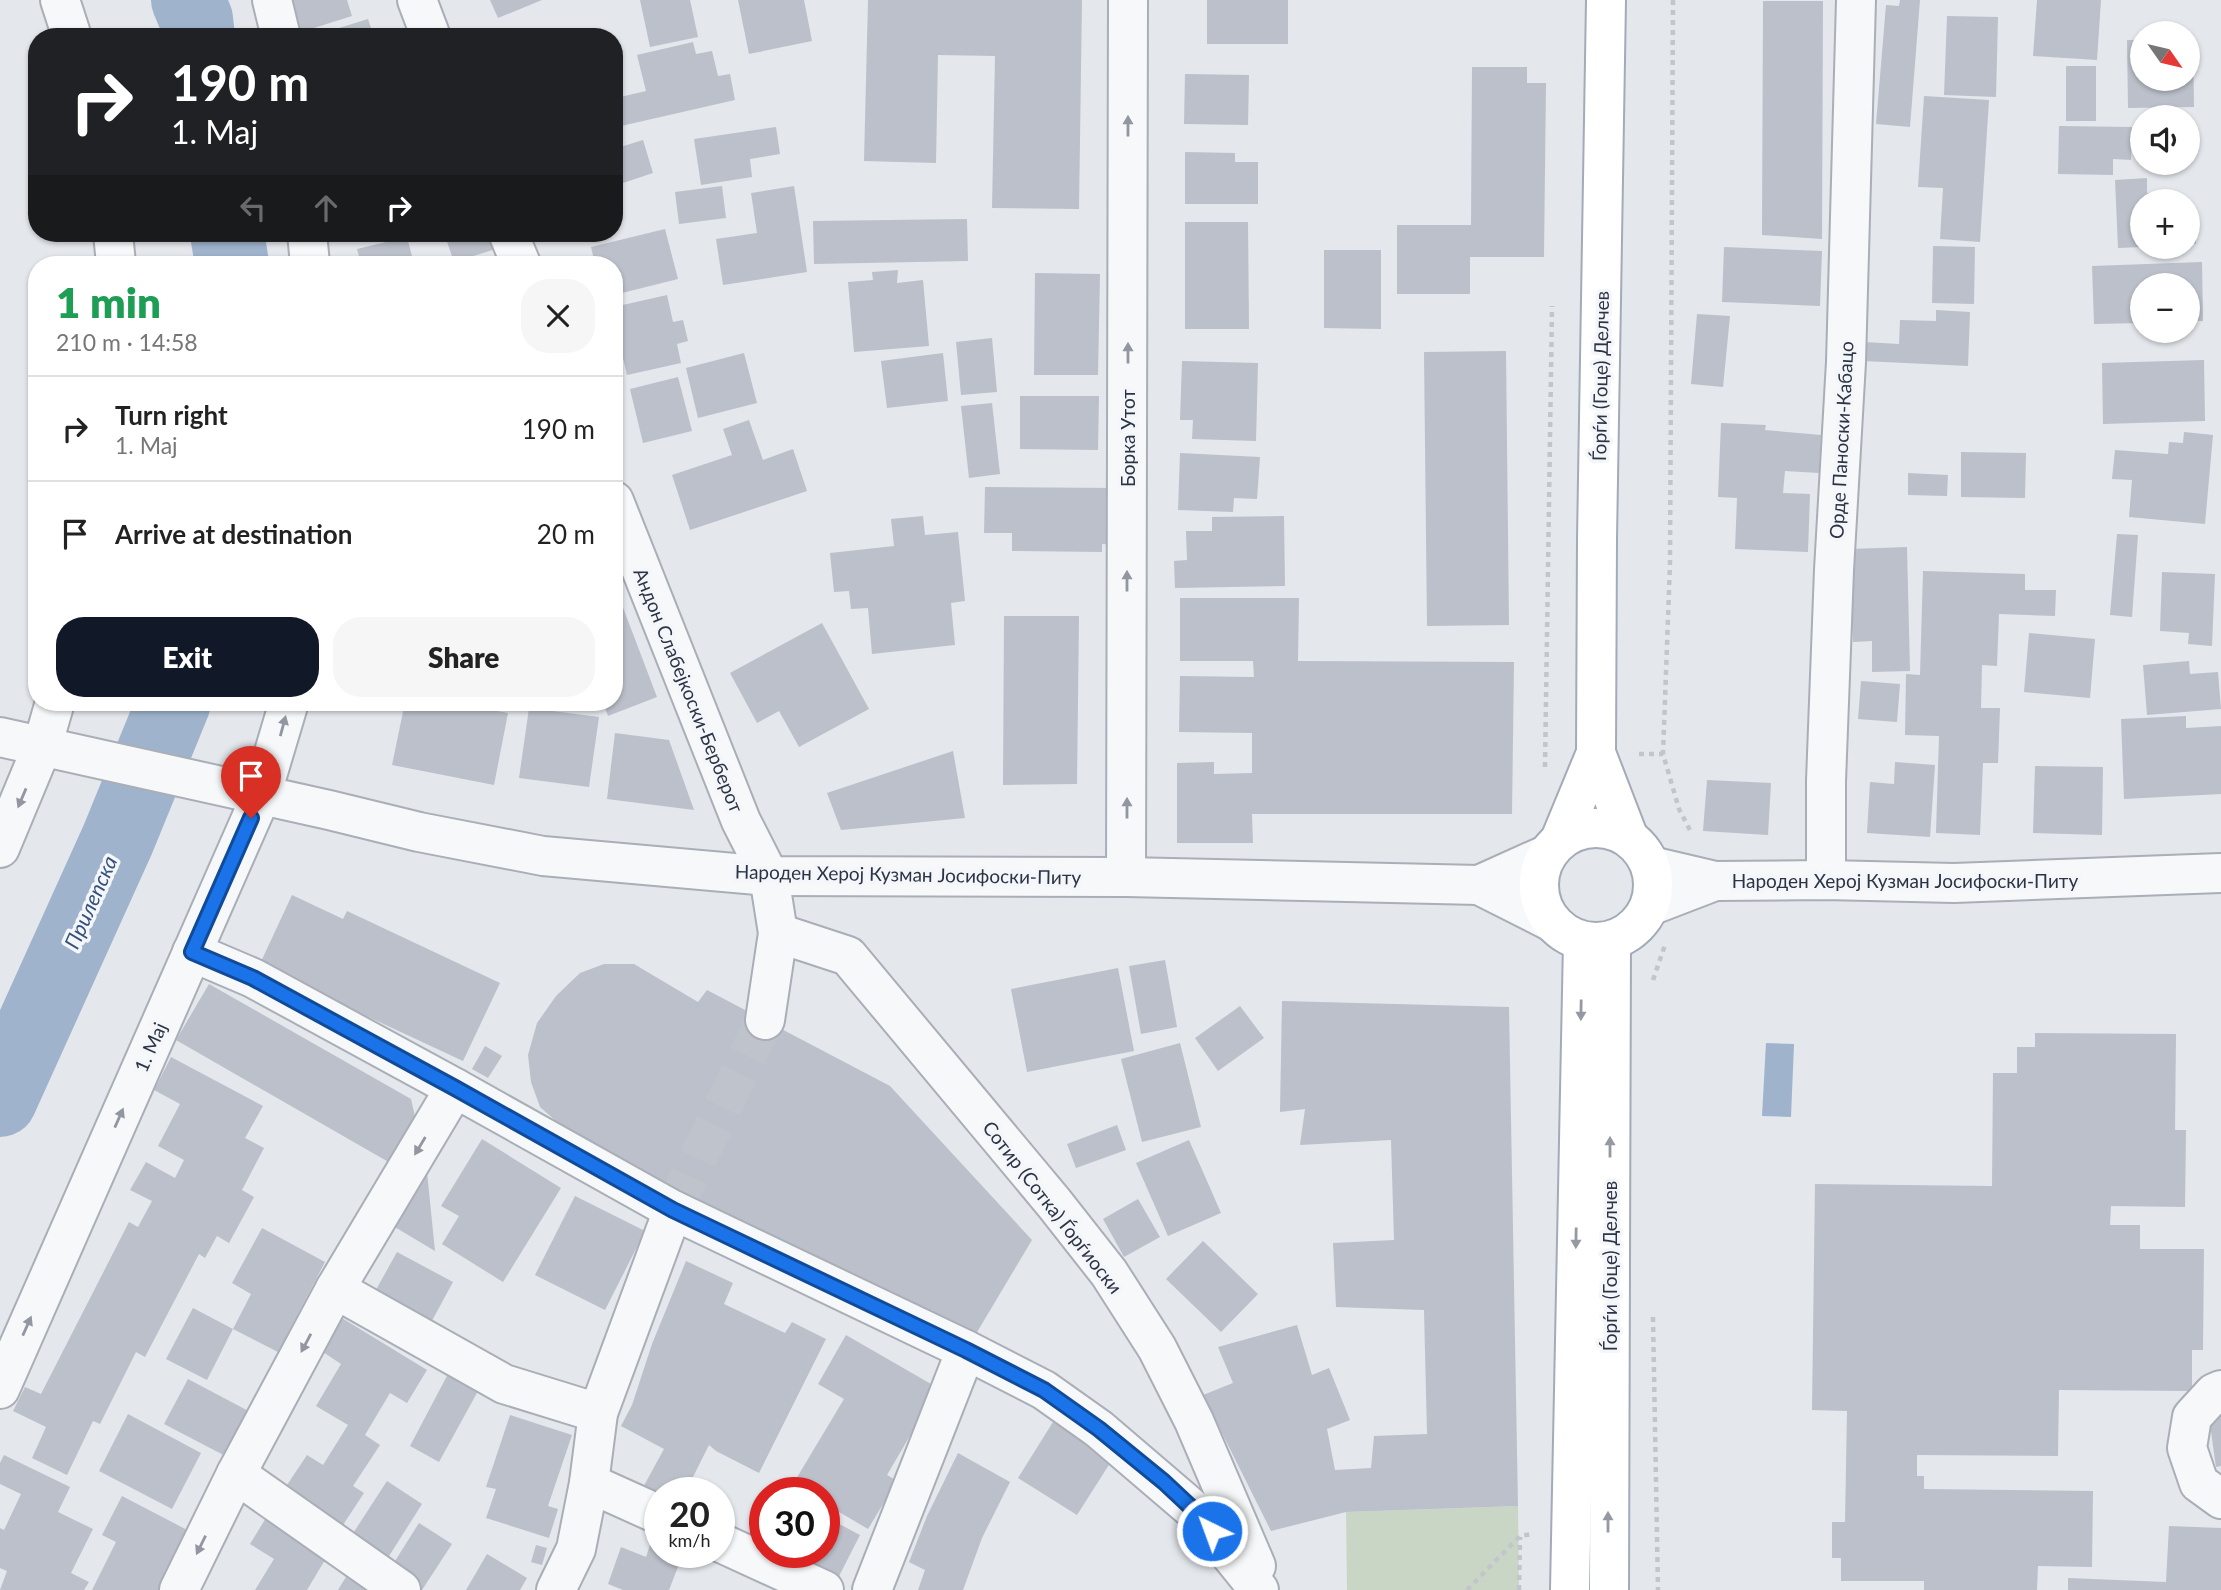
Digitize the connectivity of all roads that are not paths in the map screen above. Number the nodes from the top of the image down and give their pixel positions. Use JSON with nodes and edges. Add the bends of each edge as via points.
{"nodes":[{"id":1,"x":60,"y":0,"type":"edge"},
{"id":2,"x":272,"y":0,"type":"edge"},
{"id":3,"x":417,"y":0,"type":"edge"},
{"id":4,"x":1128,"y":0,"type":"edge"},
{"id":5,"x":1606,"y":0,"type":"edge"},
{"id":6,"x":1856,"y":0,"type":"edge"},
{"id":7,"x":69,"y":28,"type":"edge"},
{"id":8,"x":279,"y":28,"type":"edge"},
{"id":9,"x":428,"y":28,"type":"edge"},
{"id":10,"x":623,"y":524,"type":"edge"},
{"id":11,"x":52,"y":711,"type":"edge"},
{"id":12,"x":287,"y":711,"type":"edge"},
{"id":13,"x":0,"y":737,"type":"edge"},
{"id":14,"x":42,"y":747,"type":"junction"},
{"id":15,"x":1596,"y":753,"type":"junction"},
{"id":16,"x":261,"y":796,"type":"junction"},
{"id":17,"x":1628,"y":836,"type":"junction"},
{"id":18,"x":1554,"y":847,"type":"junction"},
{"id":19,"x":0,"y":848,"type":"edge"},
{"id":20,"x":1651,"y":866,"type":"junction"},
{"id":21,"x":2221,"y":873,"type":"edge"},
{"id":22,"x":769,"y":876,"type":"junction"},
{"id":23,"x":1126,"y":877,"type":"junction"},
{"id":24,"x":1826,"y":880,"type":"junction"},
{"id":25,"x":1715,"y":881,"type":"junction"},
{"id":26,"x":1479,"y":885,"type":"junction"},
{"id":27,"x":1661,"y":921,"type":"junction"},
{"id":28,"x":778,"y":933,"type":"junction"},
{"id":29,"x":1582,"y":935,"type":"junction"},
{"id":30,"x":192,"y":952,"type":"junction"},
{"id":31,"x":765,"y":1020,"type":"tunnel mouth"},
{"id":32,"x":455,"y":1088,"type":"junction"},
{"id":33,"x":673,"y":1210,"type":"junction"},
{"id":34,"x":335,"y":1289,"type":"junction"},
{"id":35,"x":966,"y":1350,"type":"junction"},
{"id":36,"x":0,"y":1389,"type":"edge"},
{"id":37,"x":2221,"y":1390,"type":"edge"},
{"id":38,"x":598,"y":1413,"type":"junction"},
{"id":39,"x":236,"y":1474,"type":"junction"},
{"id":40,"x":589,"y":1483,"type":"junction"},
{"id":41,"x":2221,"y":1499,"type":"edge"},
{"id":42,"x":644,"y":1508,"type":"edge"},
{"id":43,"x":735,"y":1549,"type":"edge"},
{"id":44,"x":179,"y":1590,"type":"edge"},
{"id":45,"x":401,"y":1590,"type":"edge"},
{"id":46,"x":556,"y":1590,"type":"edge"},
{"id":47,"x":824,"y":1590,"type":"edge"},
{"id":48,"x":872,"y":1590,"type":"edge"},
{"id":49,"x":1259,"y":1590,"type":"edge"},
{"id":50,"x":1266,"y":1590,"type":"edge"},
{"id":51,"x":1570,"y":1590,"type":"edge"},
{"id":52,"x":1609,"y":1590,"type":"edge"}],
"edges":[{"from":1,"to":7,"type":"street"},
{"from":2,"to":8,"type":"street"},
{"from":3,"to":9,"type":"street"},
{"from":23,"to":4,"type":"street","name":"Борка Утот","one_way":true},
{"from":5,"to":15,"type":"main road","name":"Ѓорѓи (Гоце) Делчев"},
{"from":6,"to":24,"type":"street","name":"Орде Паноски-Кабацо"},
{"from":10,"to":22,"type":"street","name":"Андон Слабејкоски-Берберот","via":[[741,821]]},
{"from":11,"to":14,"type":"street"},
{"from":16,"to":12,"type":"street","name":"1. Мај","one_way":true},
{"from":13,"to":14,"type":"street"},
{"from":14,"to":16,"type":"street","name":"Народен Херој Кузман Јосифоски-Питу"},
{"from":14,"to":19,"type":"street","one_way":true},
{"from":15,"to":17,"type":"main road","name":"Ѓорѓи (Гоце) Делчев"},
{"from":15,"to":18,"type":"main road","name":"Ѓорѓи (Гоце) Делчев"},
{"from":16,"to":22,"type":"street","name":"Народен Херој Кузман Јосифоски-Питу","via":[[543,856]]},
{"from":16,"to":30,"type":"street","name":"1. Мај"},
{"from":17,"to":18,"type":"main road","via":[[1593,827],[1576,831]]},
{"from":17,"to":20,"type":"main road"},
{"from":18,"to":26,"type":"street","name":"Народен Херој Кузман Јосифоски-Питу"},
{"from":18,"to":29,"type":"main road","via":[[1540,871],[1543,907]]},
{"from":20,"to":25,"type":"street","name":"Народен Херој Кузман Јосифоски-Питу"},
{"from":20,"to":27,"type":"main road"},
{"from":21,"to":24,"type":"street","name":"Народен Херој Кузман Јосифоски-Питу","via":[[1954,883]]},
{"from":22,"to":23,"type":"street","name":"Народен Херој Кузман Јосифоски-Питу"},
{"from":22,"to":28,"type":"street","name":"Андон Слабејкоски-Берберот"},
{"from":23,"to":26,"type":"street","name":"Народен Херој Кузман Јосифоски-Питу"},
{"from":24,"to":25,"type":"street","name":"Народен Херој Кузман Јосифоски-Питу"},
{"from":25,"to":27,"type":"street","name":"Народен Херој Кузман Јосифоски-Питу"},
{"from":26,"to":29,"type":"street","name":"Народен Херој Кузман Јосифоски-Питу"},
{"from":27,"to":29,"type":"main road","via":[[1640,923],[1627,934]]},
{"from":28,"to":31,"type":"street","name":"Андон Слабејкоски-Берберот"},
{"from":28,"to":50,"type":"street","name":"Сотир (Сотка) Ѓорѓиоски","via":[[848,956],[1109,1273],[1157,1348],[1195,1421]]},
{"from":29,"to":51,"type":"main road","name":"Ѓорѓи (Гоце) Делчев","one_way":true},
{"from":52,"to":29,"type":"main road","name":"Ѓорѓи (Гоце) Делчев","one_way":true},
{"from":30,"to":32,"type":"street","via":[[253,978]]},
{"from":36,"to":30,"type":"street","name":"1. Мај","one_way":true},
{"from":32,"to":33,"type":"street"},
{"from":32,"to":34,"type":"street","one_way":true},
{"from":33,"to":35,"type":"street"},
{"from":33,"to":38,"type":"street"},
{"from":34,"to":38,"type":"street","via":[[504,1384]]},
{"from":34,"to":39,"type":"street","one_way":true},
{"from":35,"to":48,"type":"street"},
{"from":35,"to":49,"type":"street","via":[[1044,1390],[1108,1436],[1196,1512]]},
{"from":37,"to":41,"type":"street","via":[[2192,1417],[2188,1448],[2199,1483]]},
{"from":38,"to":40,"type":"street"},
{"from":39,"to":44,"type":"street","one_way":true},
{"from":39,"to":45,"type":"street"},
{"from":40,"to":42,"type":"street"},
{"from":40,"to":46,"type":"street","via":[[576,1549]]},
{"from":43,"to":47,"type":"street"}]}
